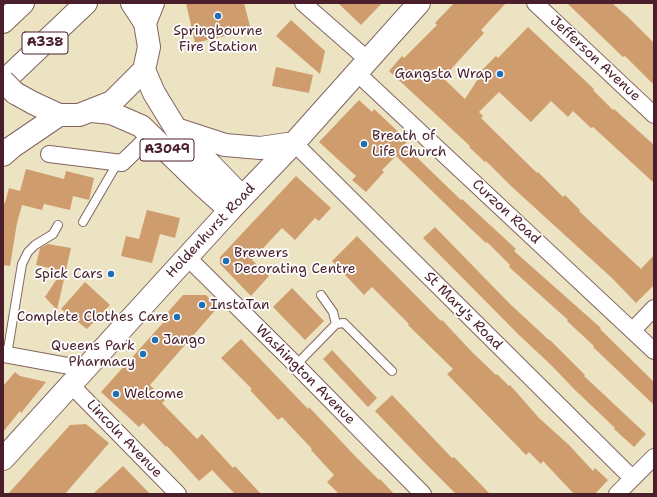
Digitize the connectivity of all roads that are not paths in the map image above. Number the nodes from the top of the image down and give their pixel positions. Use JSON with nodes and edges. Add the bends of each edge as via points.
{"nodes":[{"id":1,"x":23,"y":3,"type":"edge"},
{"id":2,"x":86,"y":3,"type":"edge"},
{"id":3,"x":132,"y":3,"type":"edge"},
{"id":4,"x":153,"y":3,"type":"edge"},
{"id":5,"x":303,"y":3,"type":"edge"},
{"id":6,"x":419,"y":3,"type":"edge"},
{"id":7,"x":536,"y":3,"type":"edge"},
{"id":8,"x":3,"y":22,"type":"edge"},
{"id":9,"x":145,"y":23,"type":"junction"},
{"id":10,"x":362,"y":67,"type":"junction"},
{"id":11,"x":144,"y":70,"type":"junction"},
{"id":12,"x":7,"y":85,"type":"edge"},
{"id":13,"x":92,"y":111,"type":"junction"},
{"id":14,"x":59,"y":115,"type":"junction"},
{"id":15,"x":654,"y":115,"type":"edge"},
{"id":16,"x":176,"y":129,"type":"junction"},
{"id":17,"x":151,"y":135,"type":"junction"},
{"id":18,"x":294,"y":143,"type":"junction"},
{"id":19,"x":49,"y":154,"type":"dead end"},
{"id":20,"x":3,"y":155,"type":"edge"},
{"id":21,"x":118,"y":162,"type":"junction"},
{"id":22,"x":236,"y":203,"type":"junction"},
{"id":23,"x":83,"y":222,"type":"dead end"},
{"id":24,"x":58,"y":225,"type":"dead end"},
{"id":25,"x":187,"y":257,"type":"junction"},
{"id":26,"x":320,"y":296,"type":"dead end"},
{"id":27,"x":654,"y":308,"type":"edge"},
{"id":28,"x":336,"y":324,"type":"junction"},
{"id":29,"x":633,"y":330,"type":"junction"},
{"id":30,"x":654,"y":351,"type":"edge"},
{"id":31,"x":5,"y":354,"type":"edge"},
{"id":32,"x":296,"y":365,"type":"junction"},
{"id":33,"x":85,"y":369,"type":"junction"},
{"id":34,"x":392,"y":371,"type":"dead end"},
{"id":35,"x":71,"y":385,"type":"junction"},
{"id":36,"x":654,"y":456,"type":"edge"},
{"id":37,"x":3,"y":459,"type":"edge"},
{"id":38,"x":632,"y":478,"type":"junction"},
{"id":39,"x":178,"y":494,"type":"edge"},
{"id":40,"x":423,"y":494,"type":"edge"},
{"id":41,"x":617,"y":494,"type":"edge"}],
"edges":[{"from":1,"to":8,"type":"main road","number":"A338"},
{"from":2,"to":12,"type":"main road","number":"A338"},
{"from":3,"to":9,"type":"main road"},
{"from":4,"to":9,"type":"main road"},
{"from":5,"to":10,"type":"street","name":"Curzon Road"},
{"from":6,"to":10,"type":"main road","name":"Holdenhurst Road"},
{"from":7,"to":15,"type":"street","name":"Jefferson Avenue"},
{"from":9,"to":11,"type":"main road","via":[[149,47]]},
{"from":10,"to":18,"type":"main road","name":"Holdenhurst Road"},
{"from":10,"to":29,"type":"street","name":"Curzon Road"},
{"from":11,"to":13,"type":"main road","number":"A3049","via":[[112,102]]},
{"from":11,"to":16,"type":"main road","number":"A3049","via":[[154,93]]},
{"from":12,"to":14,"type":"main road","number":"A3049","via":[[33,103]]},
{"from":13,"to":14,"type":"main road","number":"A3049","via":[[79,115]]},
{"from":13,"to":17,"type":"main road","number":"A3049","via":[[111,113],[142,126]]},
{"from":14,"to":20,"type":"main road"},
{"from":16,"to":18,"type":"main road","number":"A3049","via":[[225,145],[260,148]]},
{"from":16,"to":22,"type":"main road"},
{"from":17,"to":21,"type":"street","via":[[122,163]]},
{"from":17,"to":22,"type":"main road","number":"A3049","via":[[201,184]]},
{"from":18,"to":22,"type":"main road","name":"Holdenhurst Road"},
{"from":18,"to":38,"type":"street","name":"St Mary's Road"},
{"from":19,"to":21,"type":"street"},
{"from":21,"to":23,"type":"lane"},
{"from":22,"to":25,"type":"main road","name":"Holdenhurst Road"},
{"from":24,"to":31,"type":"lane","via":[[53,234],[28,252],[22,264]]},
{"from":25,"to":32,"type":"street","name":"Washington Avenue"},
{"from":25,"to":33,"type":"main road","name":"Holdenhurst Road"},
{"from":26,"to":28,"type":"lane","via":[[333,312]]},
{"from":27,"to":29,"type":"street"},
{"from":28,"to":32,"type":"lane"},
{"from":28,"to":34,"type":"lane","via":[[344,323]]},
{"from":29,"to":30,"type":"street","name":"Curzon Road"},
{"from":31,"to":33,"type":"street"},
{"from":32,"to":40,"type":"street","name":"Washington Avenue"},
{"from":33,"to":35,"type":"main road","name":"Holdenhurst Road"},
{"from":35,"to":37,"type":"main road","name":"Holdenhurst Road"},
{"from":35,"to":39,"type":"street","name":"Lincoln Avenue"},
{"from":36,"to":38,"type":"street"},
{"from":38,"to":41,"type":"street"}]}
